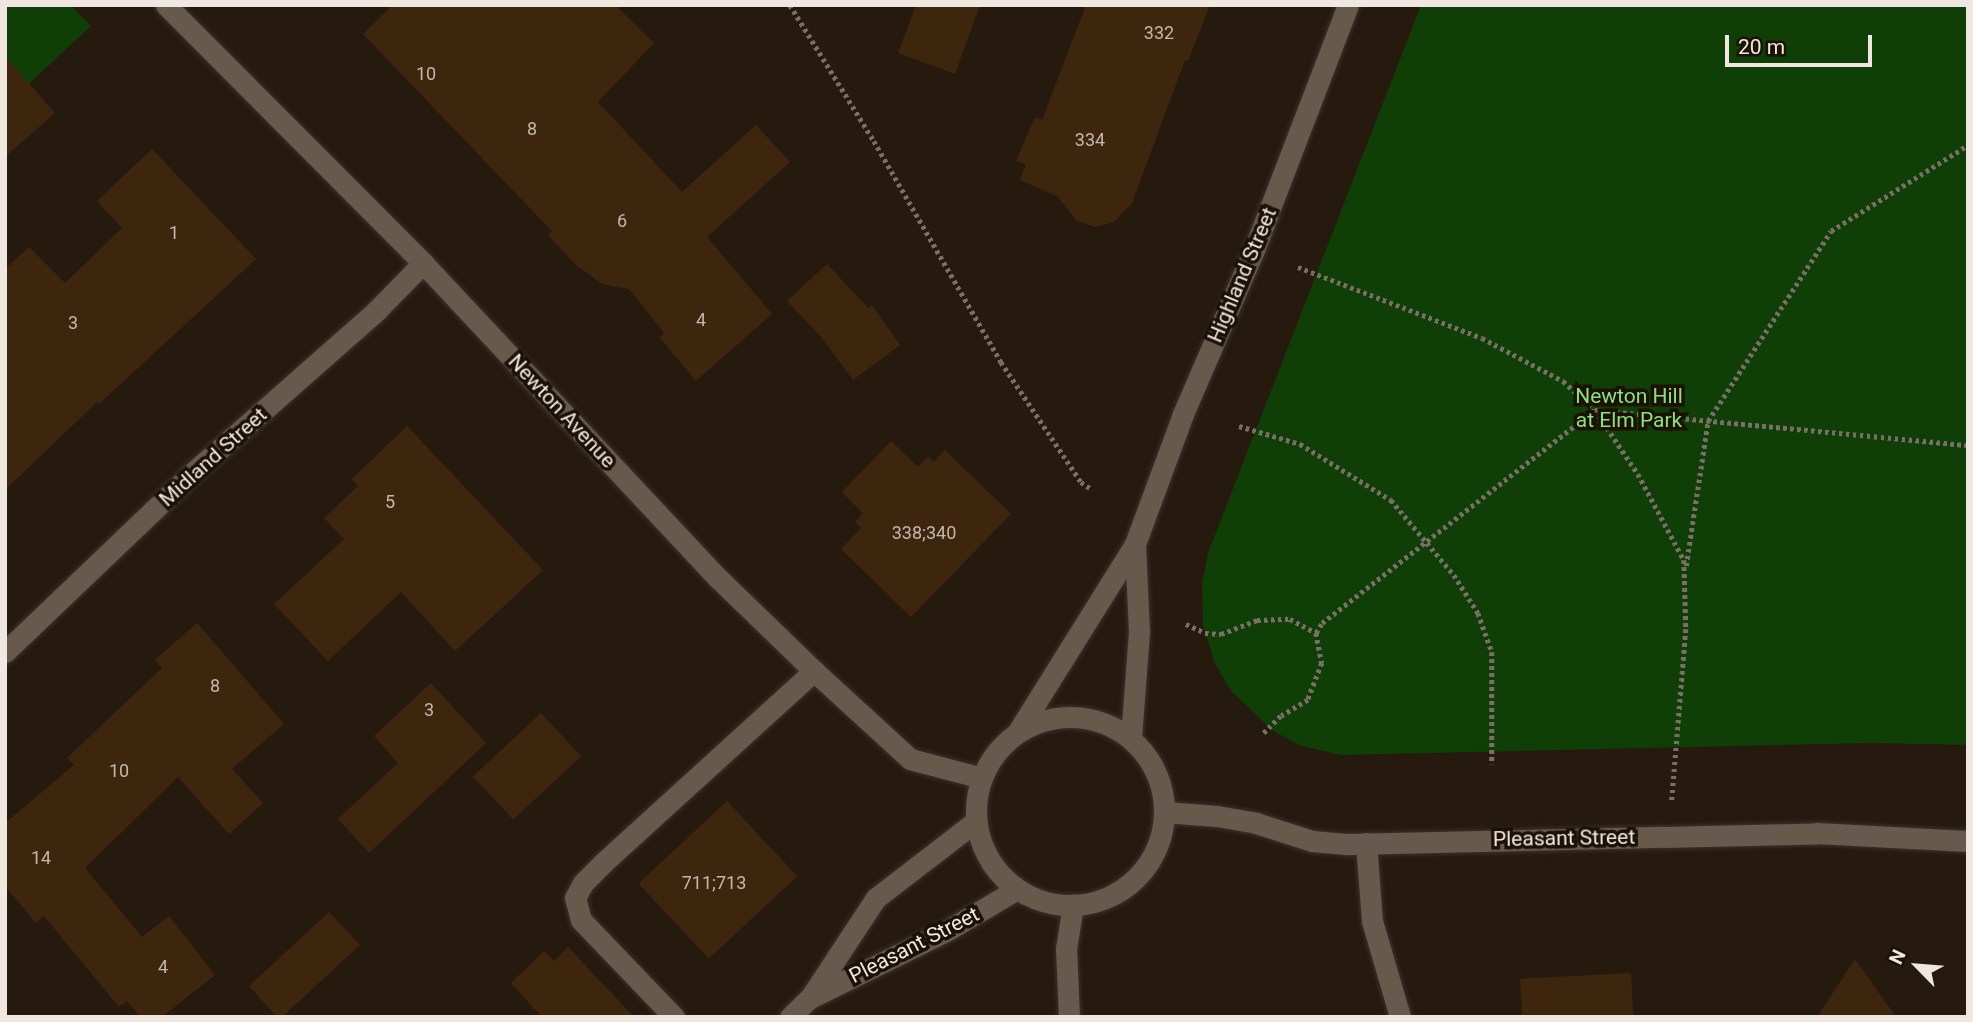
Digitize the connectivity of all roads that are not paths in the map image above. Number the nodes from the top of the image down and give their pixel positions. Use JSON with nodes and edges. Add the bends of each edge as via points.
{"nodes":[{"id":1,"x":166,"y":5,"type":"edge"},
{"id":2,"x":1348,"y":5,"type":"edge"},
{"id":3,"x":423,"y":263,"type":"junction"},
{"id":4,"x":1135,"y":544,"type":"junction"},
{"id":5,"x":5,"y":652,"type":"edge"},
{"id":6,"x":814,"y":671,"type":"junction"},
{"id":7,"x":1017,"y":733,"type":"junction"},
{"id":8,"x":1131,"y":738,"type":"junction"},
{"id":9,"x":982,"y":778,"type":"junction"},
{"id":10,"x":1164,"y":812,"type":"junction"},
{"id":11,"x":976,"y":821,"type":"junction"},
{"id":12,"x":1968,"y":841,"type":"edge"},
{"id":13,"x":1366,"y":843,"type":"junction"},
{"id":14,"x":1017,"y":889,"type":"junction"},
{"id":15,"x":1073,"y":905,"type":"junction"},
{"id":16,"x":810,"y":998,"type":"junction"},
{"id":17,"x":674,"y":1017,"type":"edge"},
{"id":18,"x":790,"y":1017,"type":"edge"},
{"id":19,"x":1069,"y":1017,"type":"edge"},
{"id":20,"x":1400,"y":1017,"type":"edge"}],
"edges":[{"from":1,"to":3,"type":"main road","name":"Newton Avenue"},
{"from":2,"to":4,"type":"main road","name":"Highland Street","via":[[1254,250],[1182,414]]},
{"from":3,"to":5,"type":"main road","name":"Midland Street"},
{"from":3,"to":6,"type":"main road","name":"Newton Avenue","via":[[718,578]]},
{"from":4,"to":7,"type":"main road","name":"Highland Street"},
{"from":4,"to":8,"type":"main road","name":"Highland Street","via":[[1139,632]]},
{"from":6,"to":9,"type":"main road","name":"Newton Avenue","via":[[910,760]]},
{"from":6,"to":17,"type":"main road","via":[[604,862],[575,898],[580,920]]},
{"from":7,"to":8,"type":"main road","via":[[1054,718],[1095,719]]},
{"from":7,"to":9,"type":"main road","via":[[996,753]]},
{"from":8,"to":10,"type":"main road","via":[[1149,759],[1161,784]]},
{"from":9,"to":11,"type":"main road"},
{"from":10,"to":13,"type":"main road","name":"Pleasant Street","via":[[1256,823],[1312,841]]},
{"from":10,"to":15,"type":"main road","via":[[1160,840],[1146,866],[1127,886],[1101,900]]},
{"from":11,"to":14,"type":"main road","via":[[983,848]]},
{"from":11,"to":16,"type":"main road","name":"Pleasant Street","via":[[876,898]]},
{"from":12,"to":13,"type":"main road","name":"Pleasant Street","via":[[1816,833]]},
{"from":13,"to":20,"type":"main road","via":[[1372,921]]},
{"from":14,"to":15,"type":"main road","via":[[1044,901]]},
{"from":14,"to":16,"type":"main road","name":"Pleasant Street","via":[[948,930]]},
{"from":15,"to":19,"type":"main road","via":[[1066,949]]},
{"from":16,"to":18,"type":"main road","name":"Pleasant Street"}]}
